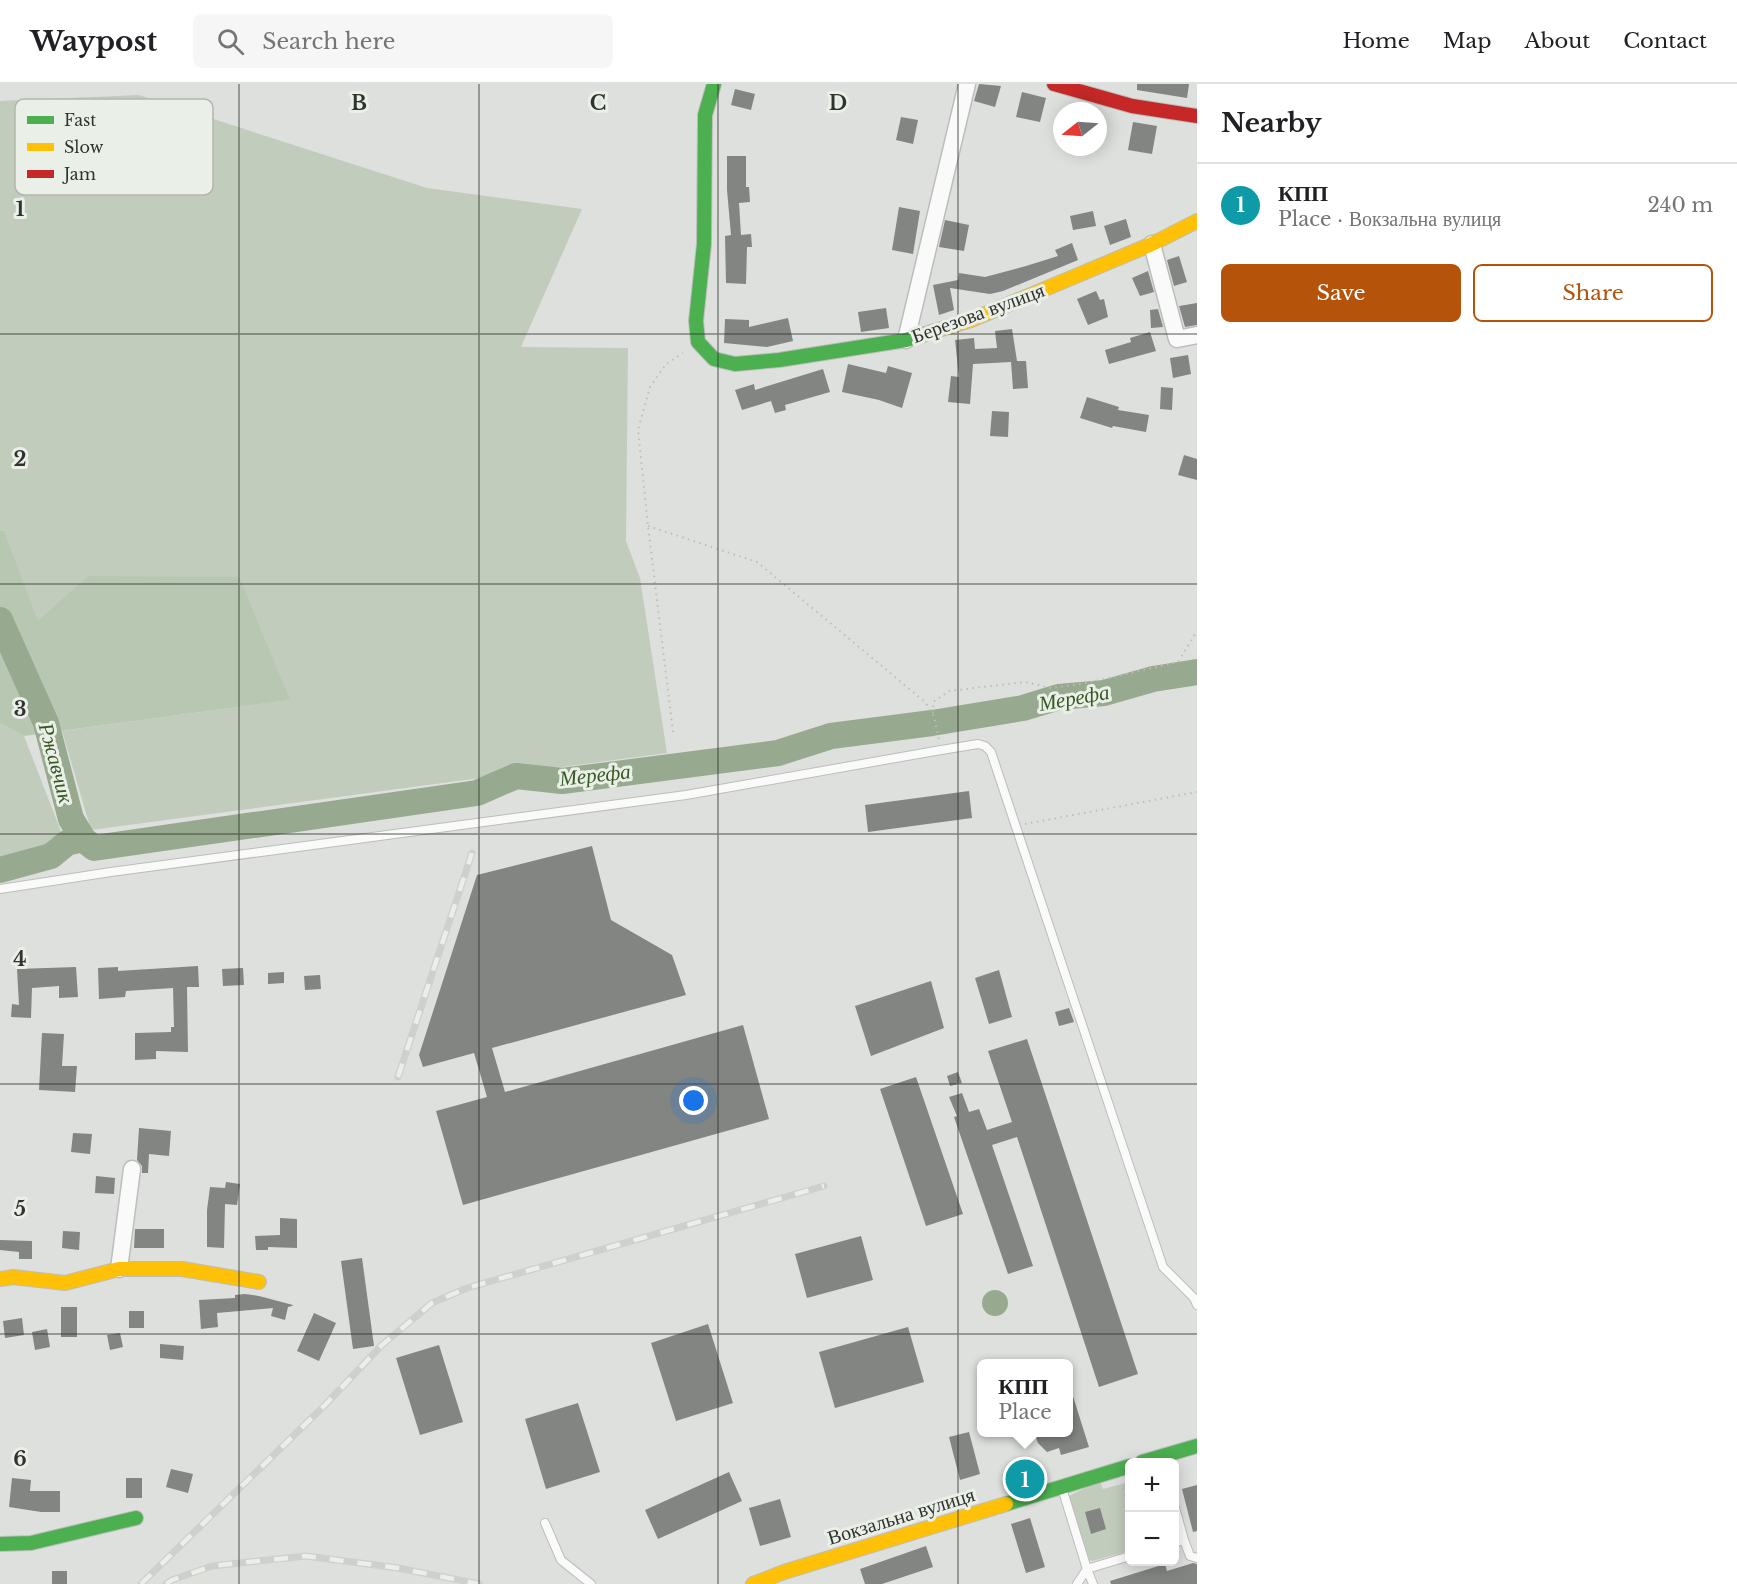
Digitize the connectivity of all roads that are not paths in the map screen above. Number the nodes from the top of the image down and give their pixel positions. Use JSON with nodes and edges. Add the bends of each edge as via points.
{"nodes":[{"id":1,"x":714,"y":84,"type":"edge"},
{"id":2,"x":968,"y":84,"type":"edge"},
{"id":3,"x":1054,"y":84,"type":"edge"},
{"id":4,"x":1197,"y":116,"type":"edge"},
{"id":5,"x":1197,"y":221,"type":"edge"},
{"id":6,"x":1152,"y":244,"type":"junction"},
{"id":7,"x":1197,"y":335,"type":"edge"},
{"id":8,"x":906,"y":340,"type":"junction"},
{"id":9,"x":0,"y":889,"type":"edge"},
{"id":10,"x":132,"y":1169,"type":"dead end"},
{"id":11,"x":119,"y":1269,"type":"junction"},
{"id":12,"x":0,"y":1279,"type":"edge"},
{"id":13,"x":259,"y":1282,"type":"dead end"},
{"id":14,"x":1197,"y":1305,"type":"edge"},
{"id":15,"x":1197,"y":1446,"type":"edge"},
{"id":16,"x":1168,"y":1458,"type":"edge"},
{"id":17,"x":1123,"y":1468,"type":"edge"},
{"id":18,"x":1061,"y":1487,"type":"junction"},
{"id":19,"x":1176,"y":1512,"type":"edge"},
{"id":20,"x":136,"y":1518,"type":"dead end"},
{"id":21,"x":545,"y":1523,"type":"dead end"},
{"id":22,"x":1184,"y":1540,"type":"junction"},
{"id":23,"x":1179,"y":1542,"type":"edge"},
{"id":24,"x":0,"y":1544,"type":"edge"},
{"id":25,"x":1196,"y":1557,"type":"edge"},
{"id":26,"x":1125,"y":1558,"type":"edge"},
{"id":27,"x":1088,"y":1569,"type":"junction"},
{"id":28,"x":591,"y":1584,"type":"edge"},
{"id":29,"x":753,"y":1584,"type":"edge"},
{"id":30,"x":1077,"y":1584,"type":"edge"},
{"id":31,"x":1093,"y":1584,"type":"edge"}],
"edges":[{"from":1,"to":8,"type":"street","name":"Березова вулиця","via":[[705,115],[698,342],[714,359],[735,364]]},
{"from":2,"to":8,"type":"street"},
{"from":3,"to":4,"type":"street","via":[[1132,106]]},
{"from":5,"to":6,"type":"street","name":"Березова вулиця"},
{"from":6,"to":7,"type":"street","via":[[1177,339]]},
{"from":6,"to":8,"type":"street","name":"Березова вулиця","via":[[971,320]]},
{"from":9,"to":14,"type":"lane","via":[[686,795],[978,744],[985,746],[991,752],[1017,825],[1163,1267]]},
{"from":10,"to":11,"type":"street"},
{"from":11,"to":12,"type":"street","via":[[65,1283]]},
{"from":11,"to":13,"type":"street","via":[[182,1269]]},
{"from":15,"to":16,"type":"street"},
{"from":17,"to":18,"type":"street","name":"Вокзальна вулиця"},
{"from":18,"to":27,"type":"lane"},
{"from":18,"to":29,"type":"street","name":"Вокзальна вулиця"},
{"from":19,"to":22,"type":"lane"},
{"from":20,"to":24,"type":"street","via":[[31,1543]]},
{"from":21,"to":28,"type":"lane","via":[[561,1560]]},
{"from":22,"to":23,"type":"lane"},
{"from":22,"to":25,"type":"lane","via":[[1190,1556]]},
{"from":26,"to":27,"type":"lane"},
{"from":27,"to":30,"type":"lane"},
{"from":27,"to":31,"type":"lane"}]}
